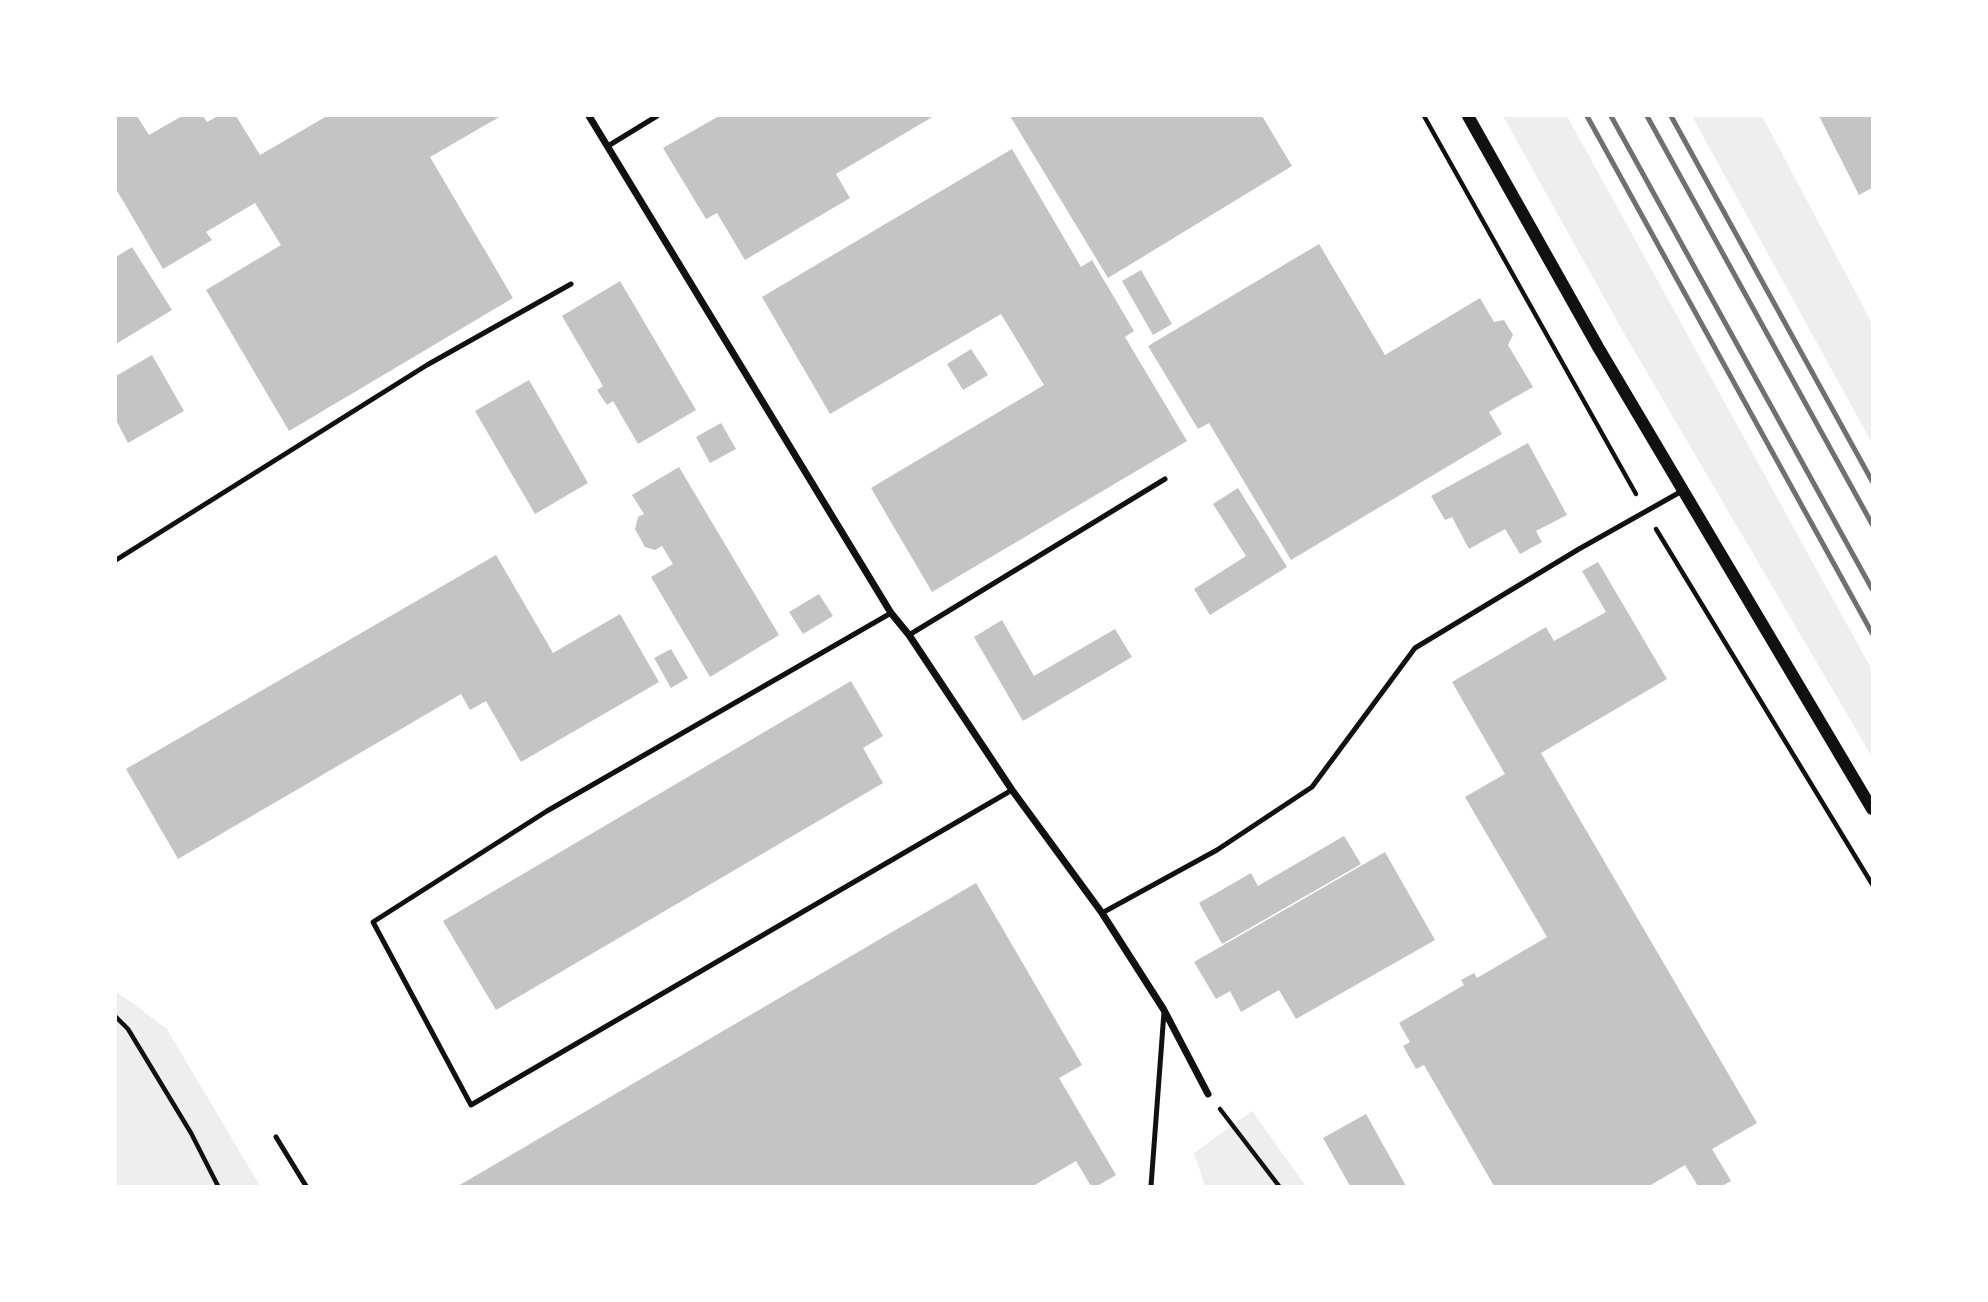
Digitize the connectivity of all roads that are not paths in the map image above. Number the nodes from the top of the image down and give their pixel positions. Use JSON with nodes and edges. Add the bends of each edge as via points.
{"nodes":[{"id":1,"x":589,"y":116,"type":"edge"},
{"id":2,"x":657,"y":116,"type":"edge"},
{"id":3,"x":1468,"y":116,"type":"edge"},
{"id":4,"x":608,"y":146,"type":"junction"},
{"id":5,"x":571,"y":284,"type":"dead end"},
{"id":6,"x":1165,"y":479,"type":"dead end"},
{"id":7,"x":1682,"y":491,"type":"junction"},
{"id":8,"x":116,"y":560,"type":"edge"},
{"id":9,"x":891,"y":613,"type":"junction"},
{"id":10,"x":909,"y":635,"type":"junction"},
{"id":11,"x":1012,"y":790,"type":"junction"},
{"id":12,"x":1872,"y":809,"type":"edge"},
{"id":13,"x":1102,"y":913,"type":"junction"},
{"id":14,"x":1164,"y":1010,"type":"junction"},
{"id":15,"x":1208,"y":1094,"type":"road end"},
{"id":16,"x":276,"y":1137,"type":"dead end"},
{"id":17,"x":306,"y":1186,"type":"edge"},
{"id":18,"x":1151,"y":1186,"type":"edge"}],
"edges":[{"from":1,"to":4,"type":"street"},
{"from":2,"to":4,"type":"lane"},
{"from":3,"to":7,"type":"street"},
{"from":4,"to":9,"type":"street"},
{"from":5,"to":8,"type":"lane","via":[[427,365]]},
{"from":6,"to":10,"type":"lane"},
{"from":7,"to":12,"type":"street"},
{"from":7,"to":13,"type":"lane","via":[[1415,648],[1312,787],[1217,850]]},
{"from":9,"to":10,"type":"street"},
{"from":9,"to":11,"type":"lane","via":[[547,811],[373,922],[471,1105]]},
{"from":10,"to":11,"type":"street"},
{"from":11,"to":13,"type":"street"},
{"from":13,"to":14,"type":"street"},
{"from":14,"to":15,"type":"street"},
{"from":14,"to":18,"type":"lane"},
{"from":16,"to":17,"type":"lane"}]}
